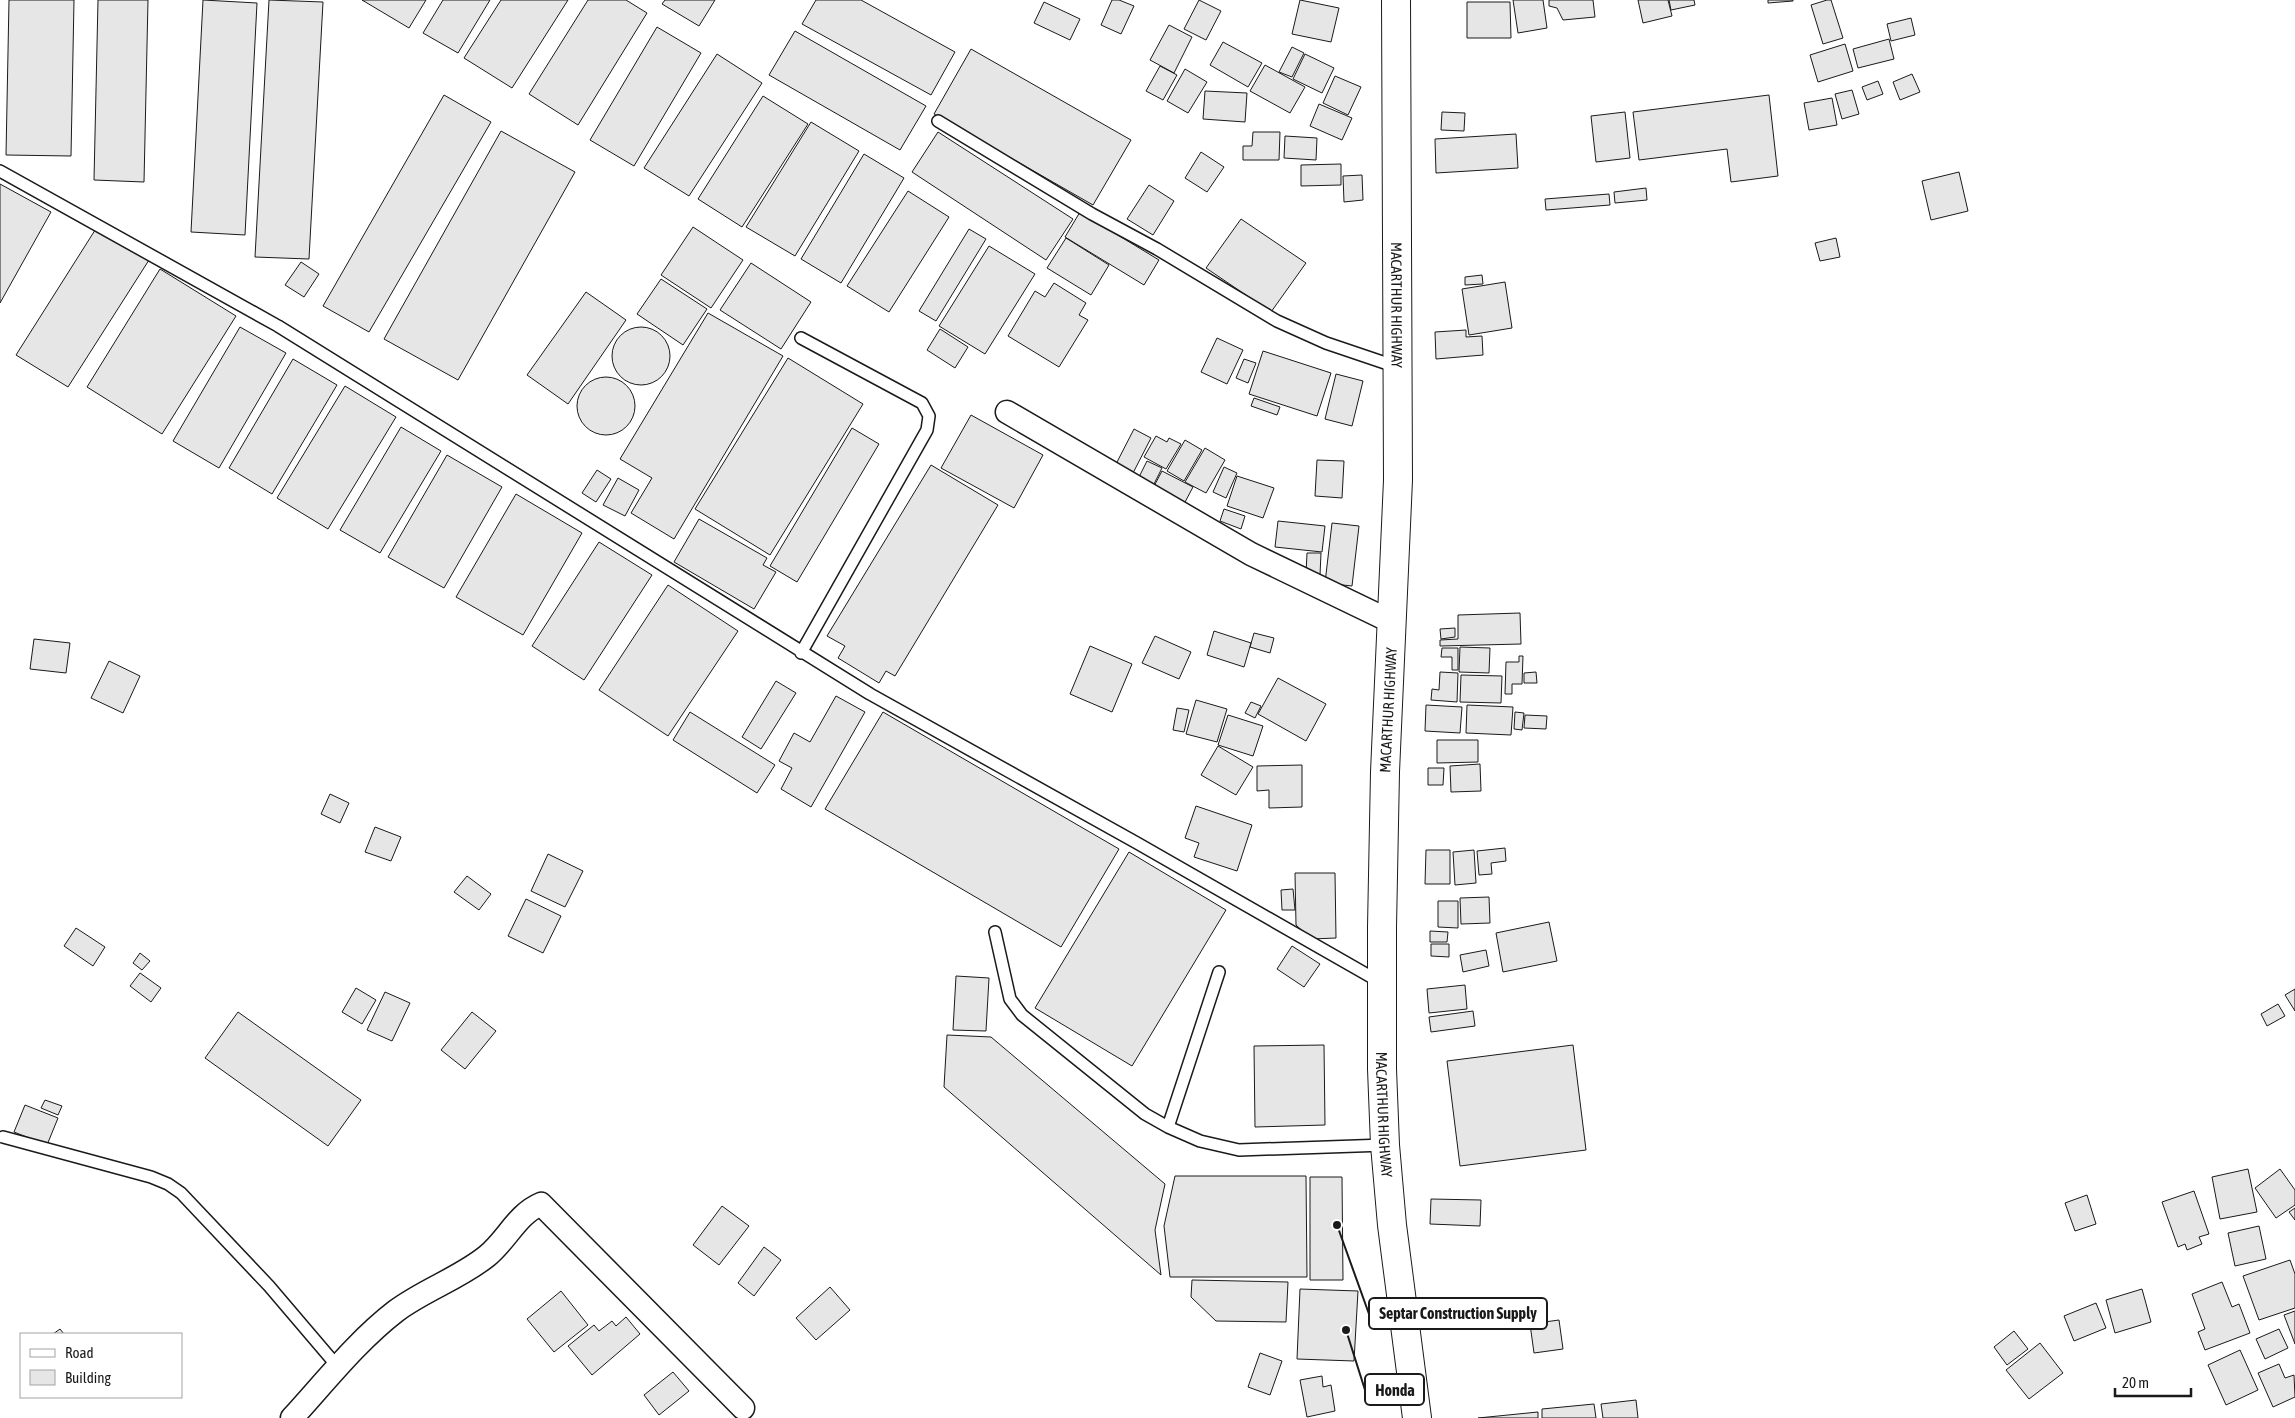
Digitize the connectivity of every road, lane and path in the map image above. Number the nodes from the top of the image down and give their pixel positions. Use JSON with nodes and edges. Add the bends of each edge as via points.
{"nodes":[{"id":1,"x":1399,"y":0,"type":"edge"},
{"id":2,"x":938,"y":121,"type":"dead end"},
{"id":3,"x":0,"y":171,"type":"edge"},
{"id":4,"x":801,"y":338,"type":"dead end"},
{"id":5,"x":1397,"y":367,"type":"junction"},
{"id":6,"x":1007,"y":412,"type":"dead end"},
{"id":7,"x":1392,"y":622,"type":"junction"},
{"id":8,"x":802,"y":653,"type":"junction"},
{"id":9,"x":995,"y":932,"type":"dead end"},
{"id":10,"x":1219,"y":972,"type":"dead end"},
{"id":11,"x":1381,"y":983,"type":"junction"},
{"id":12,"x":1168,"y":1127,"type":"junction"},
{"id":13,"x":3,"y":1137,"type":"dead end"},
{"id":14,"x":1385,"y":1145,"type":"junction"},
{"id":15,"x":338,"y":1367,"type":"junction"},
{"id":16,"x":743,"y":1408,"type":"dead end"},
{"id":17,"x":292,"y":1418,"type":"edge"},
{"id":18,"x":1417,"y":1418,"type":"edge"}],
"edges":[{"from":1,"to":5,"type":"highway","name":"MACARTHUR HIGHWAY"},
{"from":2,"to":5,"type":"lane","via":[[1277,320],[1326,343]]},
{"from":3,"to":8,"type":"lane","via":[[278,326]]},
{"from":4,"to":8,"type":"lane","via":[[922,403],[930,416],[927,430]]},
{"from":5,"to":7,"type":"highway","name":"MACARTHUR HIGHWAY","via":[[1398,480]]},
{"from":6,"to":7,"type":"street","via":[[1251,554]]},
{"from":7,"to":11,"type":"highway","name":"MACARTHUR HIGHWAY"},
{"from":8,"to":11,"type":"lane"},
{"from":9,"to":12,"type":"lane","via":[[1010,999],[1022,1015],[1146,1114]]},
{"from":10,"to":12,"type":"lane"},
{"from":11,"to":14,"type":"highway","name":"MACARTHUR HIGHWAY"},
{"from":12,"to":14,"type":"lane","via":[[1200,1141],[1239,1150]]},
{"from":13,"to":15,"type":"lane","via":[[168,1184],[181,1193],[268,1286]]},
{"from":14,"to":18,"type":"highway","name":"MACARTHUR HIGHWAY"},
{"from":15,"to":16,"type":"street","via":[[396,1311],[489,1255],[528,1209],[541,1204]]},
{"from":15,"to":17,"type":"street"}]}
